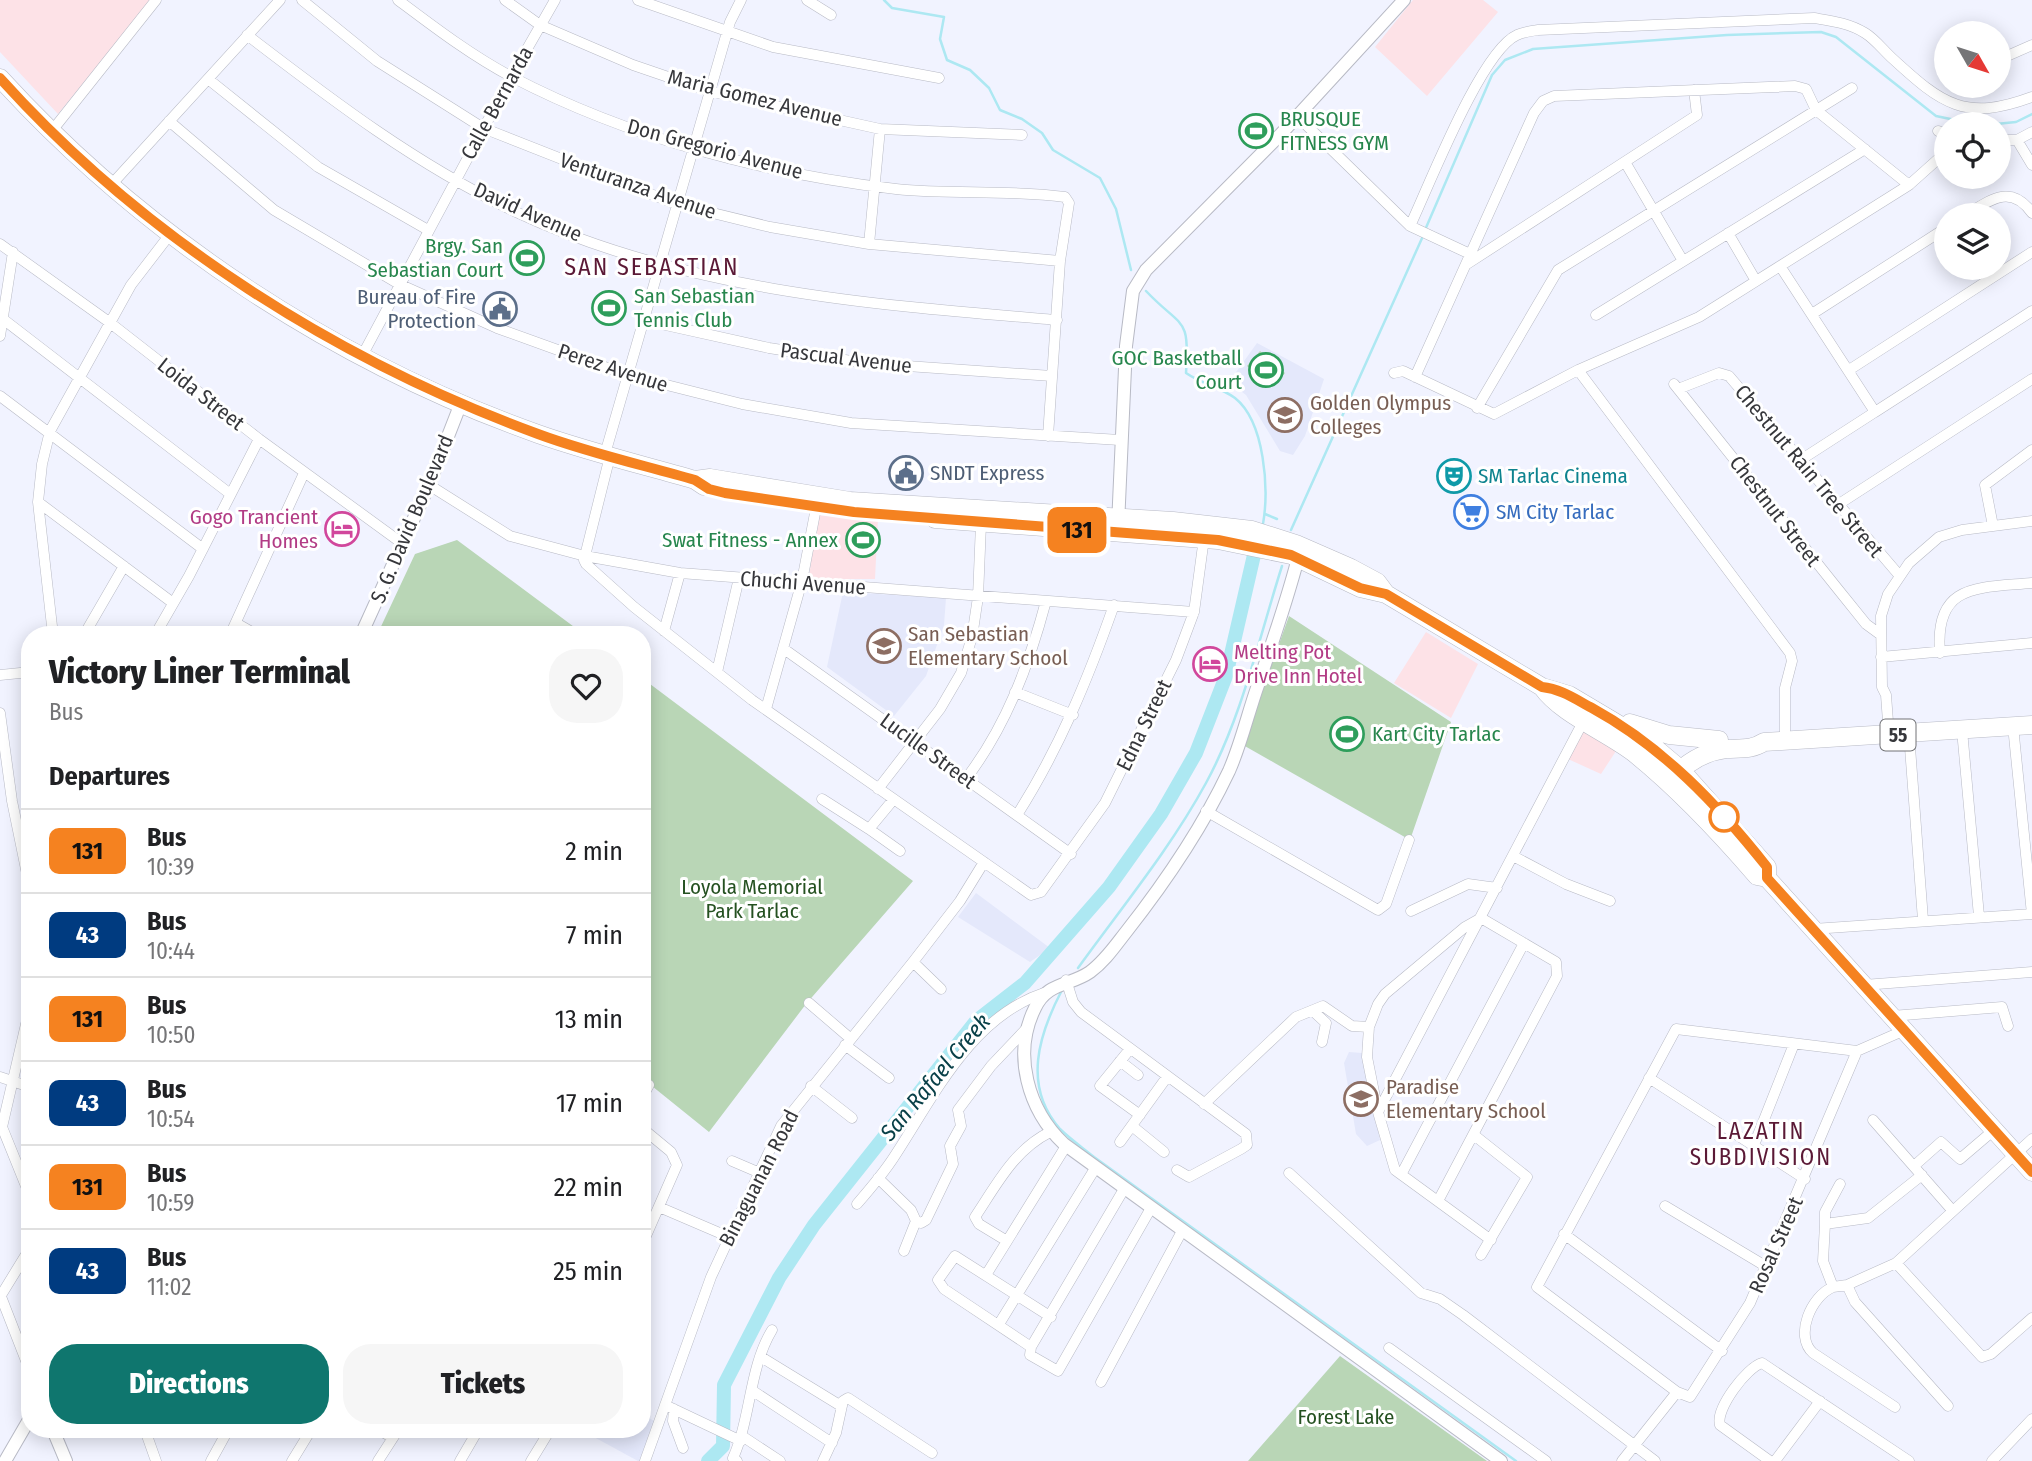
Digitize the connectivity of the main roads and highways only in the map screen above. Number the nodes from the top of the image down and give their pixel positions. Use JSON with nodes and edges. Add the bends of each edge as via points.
{"nodes":[{"id":1,"x":0,"y":78,"type":"edge"},
{"id":2,"x":695,"y":480,"type":"junction"},
{"id":3,"x":1118,"y":525,"type":"junction"},
{"id":4,"x":1386,"y":594,"type":"junction"},
{"id":5,"x":1542,"y":687,"type":"junction"},
{"id":6,"x":1603,"y":713,"type":"junction"},
{"id":7,"x":2032,"y":725,"type":"edge"},
{"id":8,"x":1722,"y":745,"type":"junction"},
{"id":9,"x":1670,"y":772,"type":"junction"},
{"id":10,"x":1709,"y":801,"type":"junction"},
{"id":11,"x":1767,"y":878,"type":"junction"},
{"id":12,"x":2032,"y":1172,"type":"edge"}],
"edges":[{"from":1,"to":2,"type":"highway","via":[[51,132],[171,233],[272,303],[362,356],[538,434]]},
{"from":2,"to":3,"type":"highway","via":[[710,478],[850,501]]},
{"from":2,"to":3,"type":"highway","via":[[725,493],[816,508],[981,524]]},
{"from":3,"to":4,"type":"highway","via":[[1273,550],[1360,588]]},
{"from":3,"to":4,"type":"highway","via":[[1195,522],[1268,534],[1351,568],[1377,582]]},
{"from":4,"to":5,"type":"highway"},
{"from":5,"to":6,"type":"highway"},
{"from":5,"to":9,"type":"highway","via":[[1550,699]]},
{"from":6,"to":8,"type":"highway","via":[[1669,735]]},
{"from":6,"to":9,"type":"highway"},
{"from":7,"to":8,"type":"highway","number":"55","via":[[1763,742],[1756,737]]},
{"from":8,"to":9,"type":"highway","number":"55","via":[[1697,746]]},
{"from":8,"to":10,"type":"highway","via":[[1706,767]]},
{"from":9,"to":10,"type":"highway"},
{"from":9,"to":11,"type":"highway","via":[[1757,876]]},
{"from":10,"to":11,"type":"highway","via":[[1767,867]]},
{"from":11,"to":12,"type":"highway"}]}
